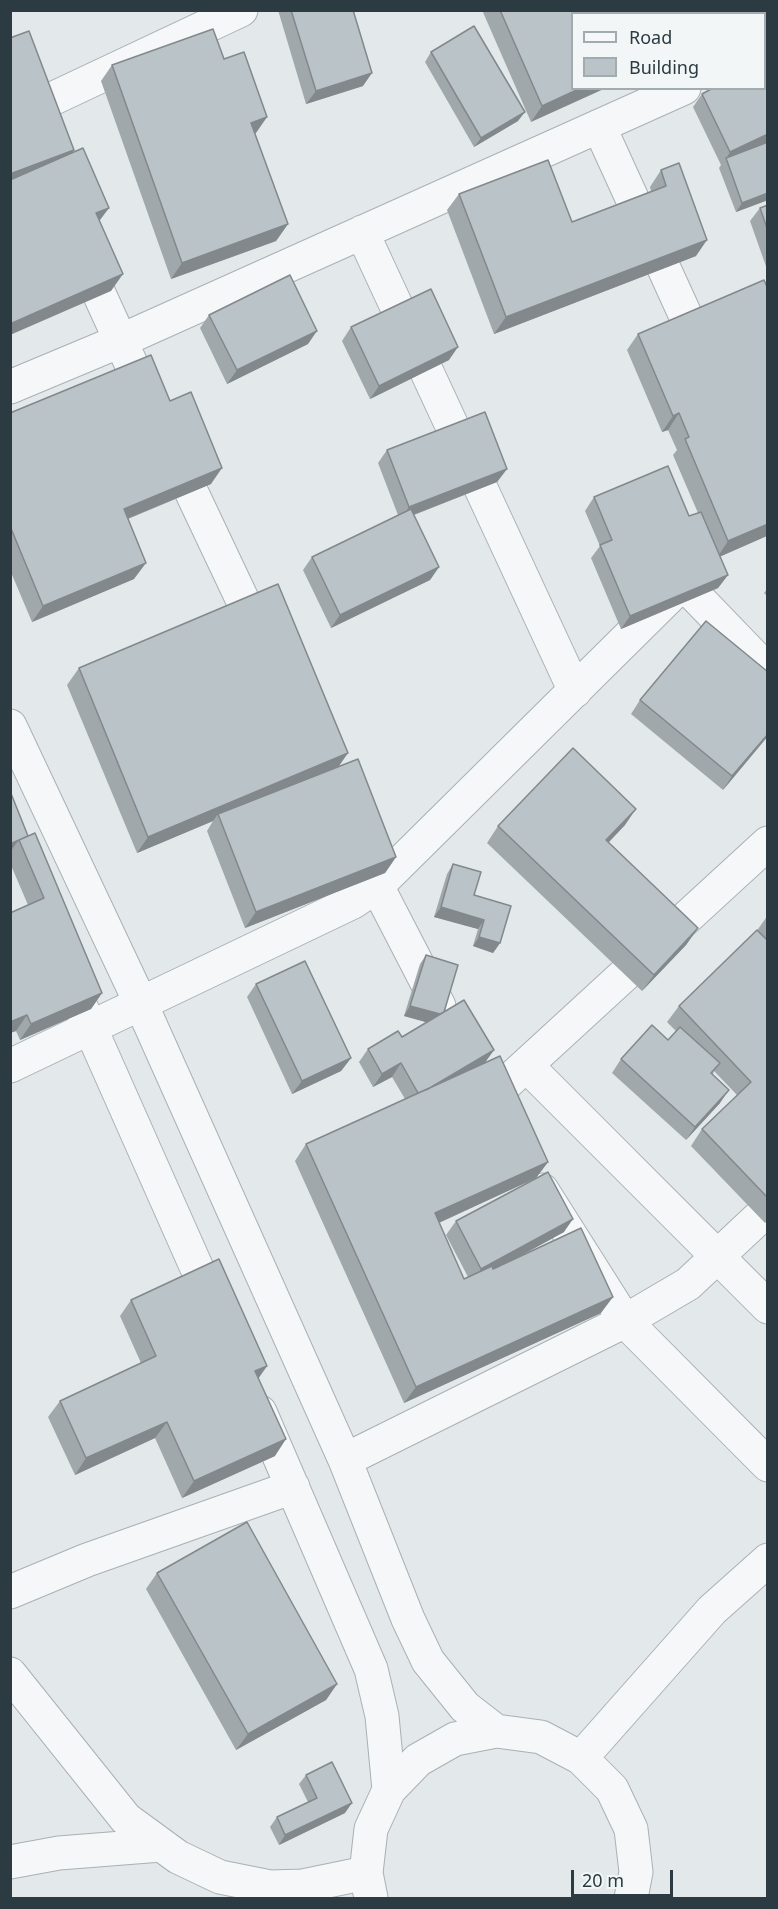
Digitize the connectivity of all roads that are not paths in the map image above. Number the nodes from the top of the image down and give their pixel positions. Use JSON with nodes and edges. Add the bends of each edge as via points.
{"nodes":[{"id":1,"x":241,"y":10,"type":"edge"},
{"id":2,"x":680,"y":90,"type":"edge"},
{"id":3,"x":19,"y":117,"type":"edge"},
{"id":4,"x":599,"y":126,"type":"junction"},
{"id":5,"x":66,"y":223,"type":"edge"},
{"id":6,"x":362,"y":232,"type":"junction"},
{"id":7,"x":120,"y":341,"type":"junction"},
{"id":8,"x":10,"y":387,"type":"edge"},
{"id":9,"x":718,"y":388,"type":"edge"},
{"id":10,"x":708,"y":559,"type":"edge"},
{"id":11,"x":683,"y":583,"type":"junction"},
{"id":12,"x":271,"y":662,"type":"edge"},
{"id":13,"x":768,"y":671,"type":"edge"},
{"id":14,"x":575,"y":690,"type":"junction"},
{"id":15,"x":10,"y":726,"type":"edge"},
{"id":16,"x":342,"y":812,"type":"edge"},
{"id":17,"x":768,"y":843,"type":"edge"},
{"id":18,"x":377,"y":886,"type":"junction"},
{"id":19,"x":51,"y":941,"type":"edge"},
{"id":20,"x":141,"y":1004,"type":"junction"},
{"id":21,"x":92,"y":1028,"type":"junction"},
{"id":22,"x":451,"y":1029,"type":"edge"},
{"id":23,"x":526,"y":1065,"type":"junction"},
{"id":24,"x":10,"y":1066,"type":"edge"},
{"id":25,"x":472,"y":1070,"type":"edge"},
{"id":26,"x":488,"y":1100,"type":"junction"},
{"id":27,"x":505,"y":1129,"type":"edge"},
{"id":28,"x":528,"y":1168,"type":"edge"},
{"id":29,"x":768,"y":1209,"type":"edge"},
{"id":30,"x":717,"y":1258,"type":"junction"},
{"id":31,"x":768,"y":1307,"type":"edge"},
{"id":32,"x":625,"y":1321,"type":"junction"},
{"id":33,"x":226,"y":1334,"type":"edge"},
{"id":34,"x":250,"y":1389,"type":"edge"},
{"id":35,"x":345,"y":1460,"type":"junction"},
{"id":36,"x":768,"y":1465,"type":"edge"},
{"id":37,"x":294,"y":1487,"type":"junction"},
{"id":38,"x":768,"y":1560,"type":"edge"},
{"id":39,"x":10,"y":1592,"type":"edge"},
{"id":40,"x":10,"y":1674,"type":"edge"},
{"id":41,"x":496,"y":1731,"type":"junction"},
{"id":42,"x":581,"y":1758,"type":"junction"},
{"id":43,"x":389,"y":1790,"type":"junction"},
{"id":44,"x":161,"y":1845,"type":"junction"},
{"id":45,"x":10,"y":1862,"type":"edge"},
{"id":46,"x":369,"y":1886,"type":"edge"},
{"id":47,"x":294,"y":1892,"type":"edge"},
{"id":48,"x":631,"y":1899,"type":"edge"}],
"edges":[{"from":1,"to":3,"type":"street"},
{"from":2,"to":4,"type":"street"},
{"from":4,"to":6,"type":"street"},
{"from":4,"to":9,"type":"street"},
{"from":5,"to":7,"type":"street"},
{"from":6,"to":7,"type":"street"},
{"from":6,"to":14,"type":"street"},
{"from":7,"to":8,"type":"street"},
{"from":7,"to":12,"type":"street"},
{"from":10,"to":11,"type":"street"},
{"from":11,"to":13,"type":"street"},
{"from":11,"to":14,"type":"street"},
{"from":14,"to":18,"type":"street"},
{"from":15,"to":20,"type":"street"},
{"from":16,"to":18,"type":"street"},
{"from":17,"to":23,"type":"street"},
{"from":18,"to":20,"type":"street","via":[[353,902]]},
{"from":18,"to":22,"type":"street"},
{"from":19,"to":21,"type":"street"},
{"from":20,"to":21,"type":"street"},
{"from":20,"to":35,"type":"street"},
{"from":21,"to":24,"type":"street"},
{"from":21,"to":33,"type":"street"},
{"from":23,"to":26,"type":"street"},
{"from":23,"to":30,"type":"street"},
{"from":25,"to":26,"type":"street"},
{"from":26,"to":27,"type":"street"},
{"from":28,"to":32,"type":"street"},
{"from":29,"to":30,"type":"street"},
{"from":30,"to":31,"type":"street"},
{"from":30,"to":32,"type":"street","via":[[688,1284]]},
{"from":32,"to":35,"type":"street"},
{"from":32,"to":36,"type":"street"},
{"from":34,"to":37,"type":"street"},
{"from":35,"to":41,"type":"street","via":[[428,1661],[465,1707]]},
{"from":37,"to":39,"type":"street","via":[[87,1560]]},
{"from":37,"to":43,"type":"street","via":[[371,1668],[382,1716]]},
{"from":38,"to":42,"type":"street","via":[[712,1610]]},
{"from":40,"to":44,"type":"street","via":[[126,1819]]},
{"from":41,"to":42,"type":"street","via":[[541,1737]]},
{"from":41,"to":43,"type":"street","via":[[455,1739],[418,1760]]},
{"from":42,"to":48,"type":"street","via":[[612,1789],[631,1829],[636,1872]]},
{"from":43,"to":46,"type":"street","via":[[371,1829]]},
{"from":44,"to":45,"type":"street","via":[[59,1853]]},
{"from":44,"to":47,"type":"street","via":[[219,1877]]},
{"from":46,"to":47,"type":"street"}]}
